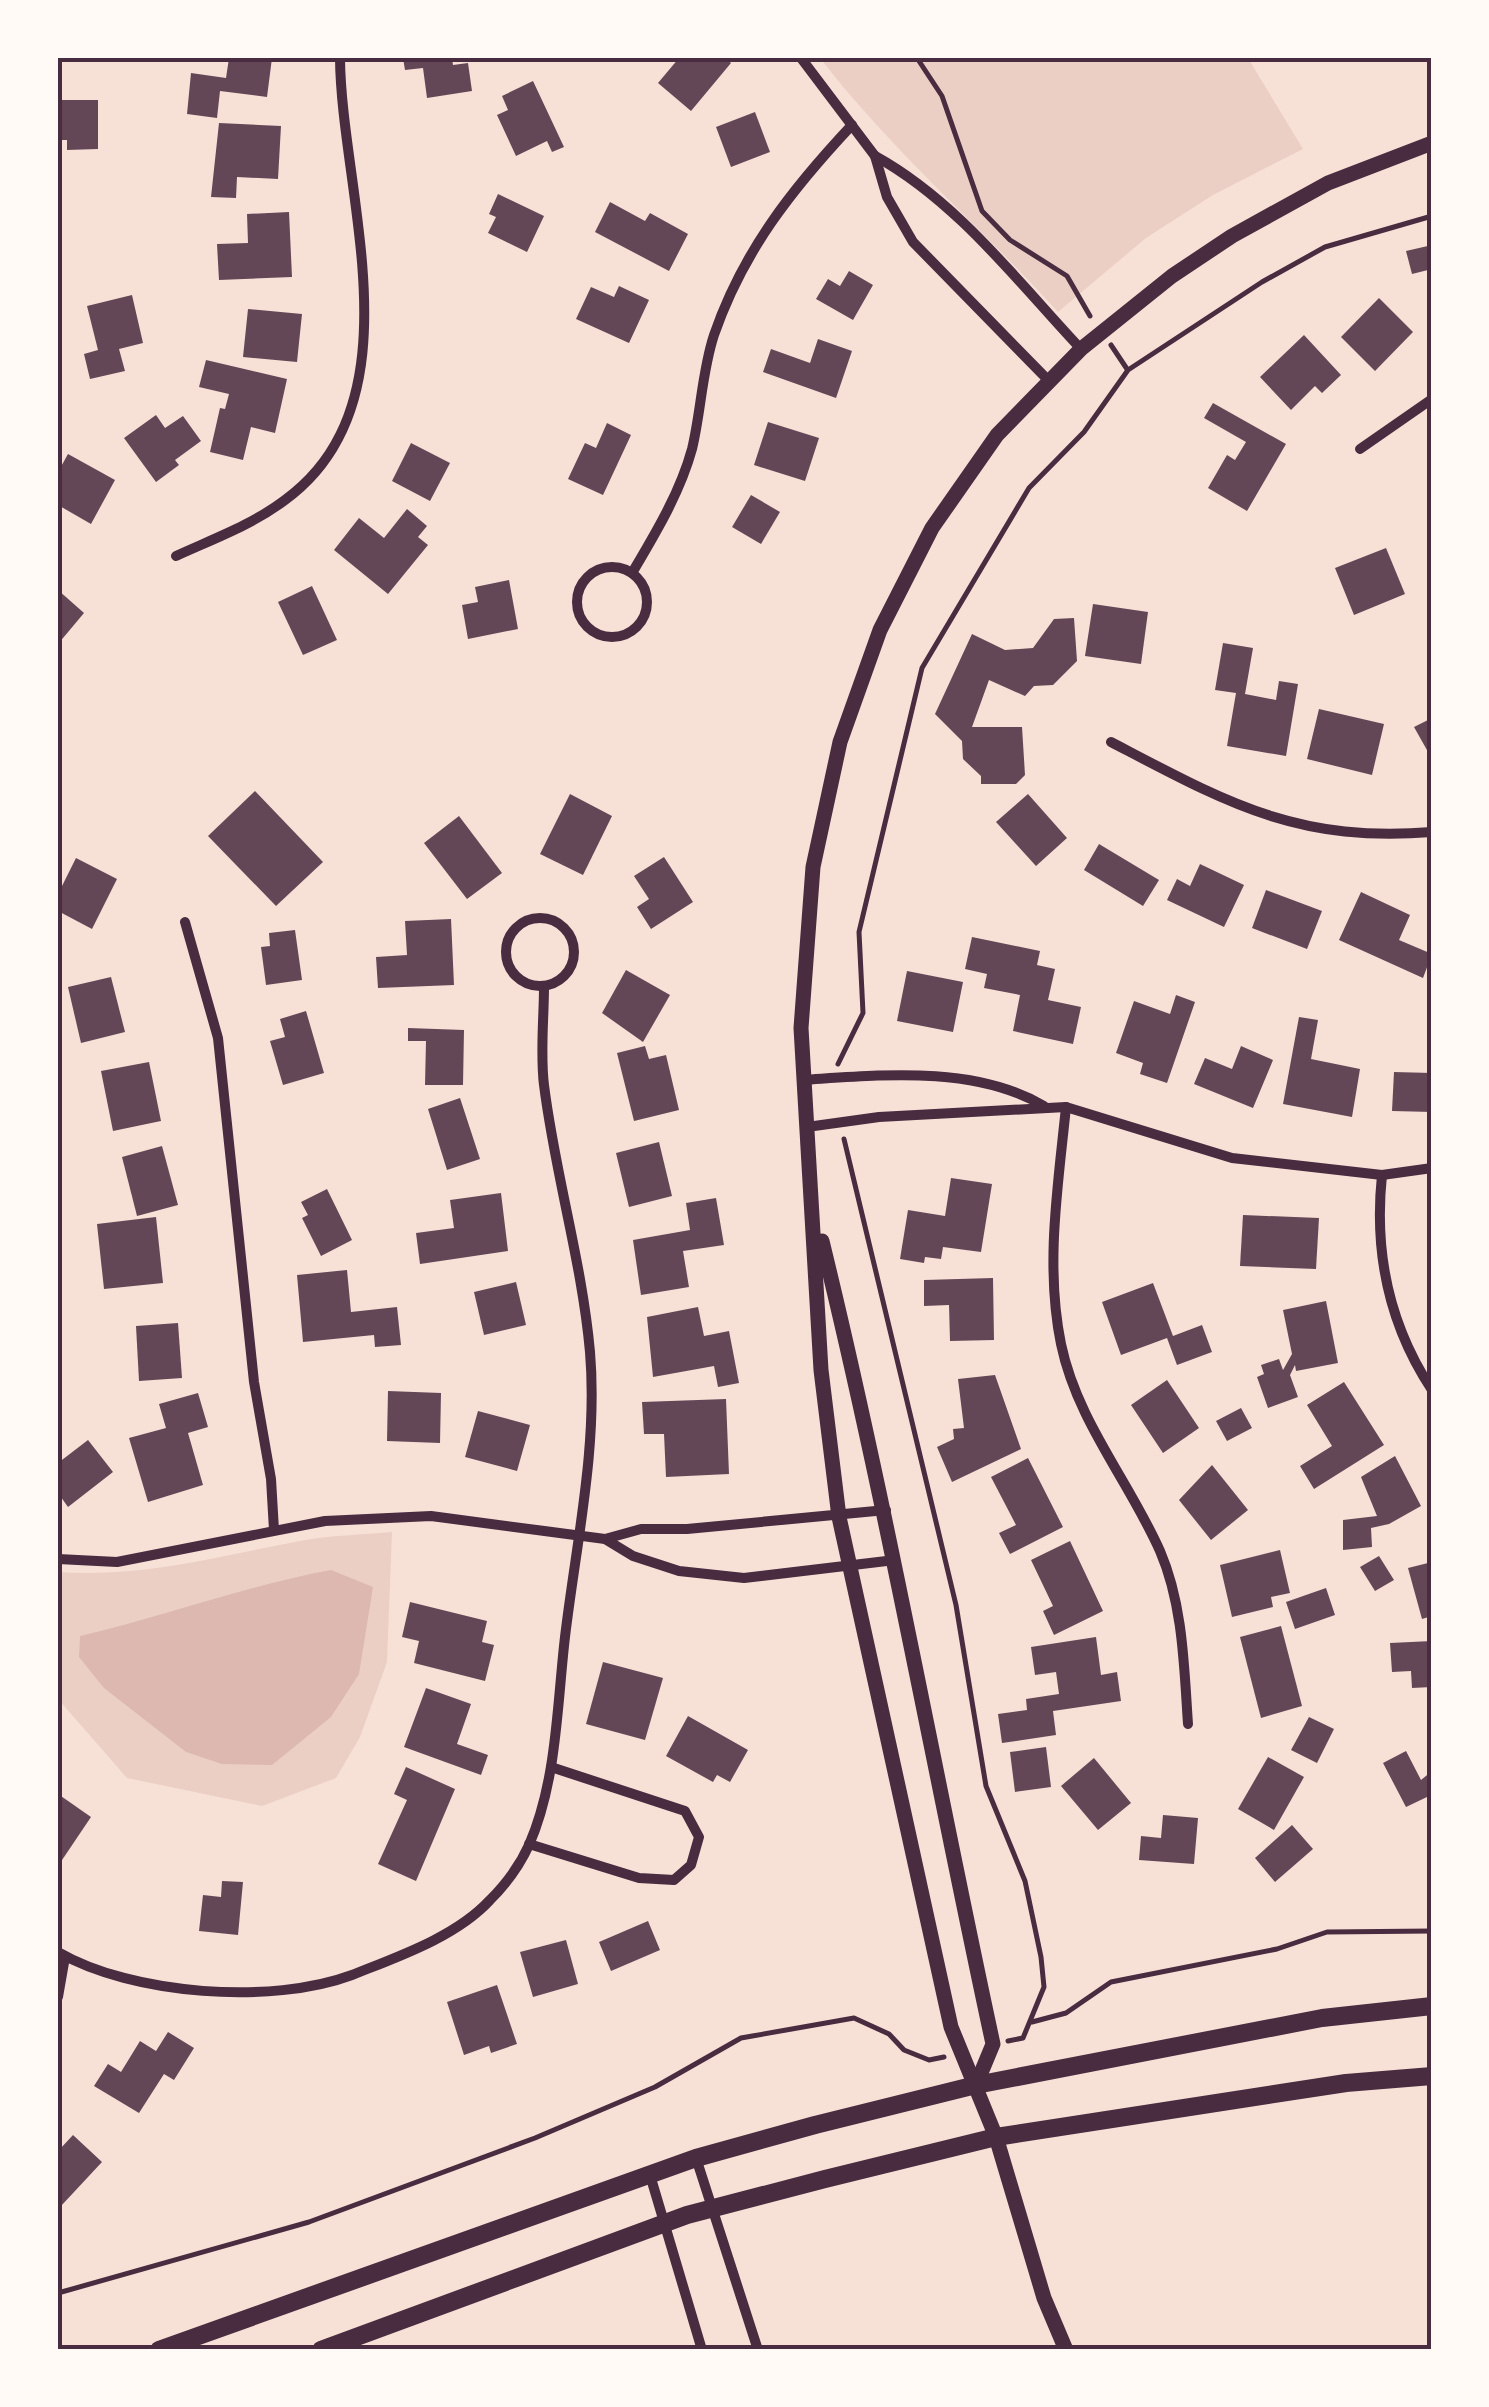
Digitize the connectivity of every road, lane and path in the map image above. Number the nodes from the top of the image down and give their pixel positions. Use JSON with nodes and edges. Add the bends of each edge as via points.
{"nodes":[{"id":1,"x":340,"y":58,"type":"edge"},
{"id":2,"x":801,"y":58,"type":"edge"},
{"id":3,"x":917,"y":58,"type":"edge"},
{"id":4,"x":852,"y":125,"type":"junction"},
{"id":5,"x":1432,"y":143,"type":"edge"},
{"id":6,"x":875,"y":156,"type":"junction"},
{"id":7,"x":1432,"y":216,"type":"edge"},
{"id":8,"x":1102,"y":332,"type":"junction"},
{"id":9,"x":1081,"y":349,"type":"junction"},
{"id":10,"x":1128,"y":370,"type":"junction"},
{"id":11,"x":1048,"y":380,"type":"junction"},
{"id":12,"x":1432,"y":398,"type":"edge"},
{"id":13,"x":1360,"y":450,"type":"dead end"},
{"id":14,"x":176,"y":556,"type":"dead end"},
{"id":15,"x":632,"y":574,"type":"junction"},
{"id":16,"x":1111,"y":742,"type":"dead end"},
{"id":17,"x":1432,"y":832,"type":"edge"},
{"id":18,"x":185,"y":922,"type":"dead end"},
{"id":19,"x":544,"y":987,"type":"junction"},
{"id":20,"x":838,"y":1078,"type":"junction"},
{"id":21,"x":804,"y":1080,"type":"junction"},
{"id":22,"x":1044,"y":1106,"type":"junction"},
{"id":23,"x":1066,"y":1108,"type":"junction"},
{"id":24,"x":839,"y":1123,"type":"junction"},
{"id":25,"x":807,"y":1127,"type":"junction"},
{"id":26,"x":1432,"y":1168,"type":"edge"},
{"id":27,"x":1382,"y":1175,"type":"junction"},
{"id":28,"x":814,"y":1208,"type":"junction"},
{"id":29,"x":1432,"y":1390,"type":"edge"},
{"id":30,"x":886,"y":1510,"type":"junction"},
{"id":31,"x":838,"y":1517,"type":"junction"},
{"id":32,"x":274,"y":1530,"type":"junction"},
{"id":33,"x":581,"y":1535,"type":"junction"},
{"id":34,"x":606,"y":1539,"type":"junction"},
{"id":35,"x":58,"y":1559,"type":"edge"},
{"id":36,"x":895,"y":1560,"type":"junction"},
{"id":37,"x":850,"y":1568,"type":"junction"},
{"id":38,"x":1188,"y":1724,"type":"dead end"},
{"id":39,"x":551,"y":1767,"type":"junction"},
{"id":40,"x":529,"y":1844,"type":"junction"},
{"id":41,"x":1432,"y":1931,"type":"edge"},
{"id":42,"x":61,"y":1954,"type":"edge"},
{"id":43,"x":58,"y":1997,"type":"edge"},
{"id":44,"x":1432,"y":2006,"type":"edge"},
{"id":45,"x":1032,"y":2022,"type":"junction"},
{"id":46,"x":993,"y":2044,"type":"junction"},
{"id":47,"x":962,"y":2052,"type":"junction"},
{"id":48,"x":1432,"y":2076,"type":"edge"},
{"id":49,"x":976,"y":2085,"type":"junction"},
{"id":50,"x":996,"y":2138,"type":"junction"},
{"id":51,"x":696,"y":2158,"type":"junction"},
{"id":52,"x":650,"y":2175,"type":"junction"},
{"id":53,"x":712,"y":2208,"type":"junction"},
{"id":54,"x":666,"y":2224,"type":"junction"},
{"id":55,"x":58,"y":2293,"type":"edge"},
{"id":56,"x":159,"y":2350,"type":"edge"},
{"id":57,"x":321,"y":2350,"type":"edge"},
{"id":58,"x":702,"y":2350,"type":"edge"},
{"id":59,"x":758,"y":2350,"type":"edge"},
{"id":60,"x":1066,"y":2350,"type":"edge"}],
"edges":[{"from":1,"to":14,"type":"street","via":[[365,276],[364,335],[348,413],[335,443],[288,498]]},
{"from":2,"to":4,"type":"street"},
{"from":3,"to":8,"type":"path","via":[[942,96],[982,211],[1010,240],[1067,276]]},
{"from":4,"to":6,"type":"street"},
{"from":4,"to":15,"type":"street","via":[[791,192],[740,270],[712,341],[680,483]]},
{"from":5,"to":8,"type":"street","via":[[1328,183],[1232,236]]},
{"from":6,"to":9,"type":"street","via":[[906,173],[972,232]]},
{"from":6,"to":11,"type":"street","via":[[887,197],[913,242]]},
{"from":7,"to":10,"type":"path","via":[[1325,247]]},
{"from":8,"to":9,"type":"street"},
{"from":8,"to":10,"type":"path"},
{"from":9,"to":11,"type":"street"},
{"from":10,"to":20,"type":"path","via":[[1084,432],[1030,488],[922,668],[860,932],[863,1012],[838,1062]]},
{"from":11,"to":21,"type":"street","via":[[998,435],[932,528],[902,579],[857,686],[813,867],[804,938]]},
{"from":12,"to":13,"type":"street"},
{"from":15,"to":15,"type":"street","via":[[598,570],[581,585],[577,608],[598,634],[630,632],[644,614],[645,592]]},
{"from":16,"to":17,"type":"street","via":[[1266,818],[1364,834]]},
{"from":18,"to":32,"type":"street","via":[[218,1038]]},
{"from":19,"to":19,"type":"street","via":[[564,978],[574,948],[566,928],[535,918],[514,929],[507,962],[521,981]]},
{"from":19,"to":33,"type":"street","via":[[543,1082],[590,1357]]},
{"from":20,"to":21,"type":"street"},
{"from":20,"to":22,"type":"street","via":[[960,1080],[1016,1090]]},
{"from":21,"to":25,"type":"street"},
{"from":22,"to":23,"type":"street"},
{"from":22,"to":24,"type":"street"},
{"from":23,"to":27,"type":"street","via":[[1232,1158]]},
{"from":23,"to":38,"type":"street","via":[[1054,1229],[1062,1346],[1100,1444],[1170,1580]]},
{"from":24,"to":25,"type":"street"},
{"from":24,"to":45,"type":"path","via":[[956,1606],[986,1786],[1026,1881],[1044,1987]]},
{"from":25,"to":28,"type":"street"},
{"from":26,"to":27,"type":"street"},
{"from":27,"to":29,"type":"street","via":[[1378,1249],[1402,1333]]},
{"from":28,"to":30,"type":"street"},
{"from":28,"to":31,"type":"street","via":[[821,1370]]},
{"from":30,"to":31,"type":"street"},
{"from":30,"to":36,"type":"street"},
{"from":31,"to":34,"type":"street","via":[[642,1528]]},
{"from":31,"to":37,"type":"street"},
{"from":32,"to":33,"type":"street","via":[[430,1516]]},
{"from":32,"to":35,"type":"street","via":[[117,1562]]},
{"from":33,"to":34,"type":"street"},
{"from":33,"to":39,"type":"street"},
{"from":34,"to":37,"type":"street","via":[[632,1556],[679,1571],[744,1578]]},
{"from":36,"to":37,"type":"street"},
{"from":36,"to":46,"type":"street"},
{"from":37,"to":47,"type":"street"},
{"from":39,"to":40,"type":"street"},
{"from":39,"to":40,"type":"street","via":[[685,1811],[699,1838],[690,1864],[674,1880],[639,1878]]},
{"from":40,"to":42,"type":"street","via":[[498,1892],[464,1921],[386,1961],[307,1987],[180,1987]]},
{"from":41,"to":45,"type":"path","via":[[1327,1932],[1278,1949],[1111,1982],[1066,2013]]},
{"from":42,"to":43,"type":"street"},
{"from":44,"to":49,"type":"main road","via":[[1322,2018]]},
{"from":45,"to":46,"type":"path","via":[[1023,2038]]},
{"from":46,"to":49,"type":"street"},
{"from":47,"to":49,"type":"street"},
{"from":47,"to":55,"type":"path","via":[[929,2060],[854,2018],[741,2038],[655,2087],[536,2138],[309,2222]]},
{"from":48,"to":50,"type":"main road","via":[[1346,2083]]},
{"from":49,"to":50,"type":"street"},
{"from":49,"to":51,"type":"main road"},
{"from":50,"to":53,"type":"main road"},
{"from":50,"to":60,"type":"street"},
{"from":51,"to":52,"type":"main road"},
{"from":51,"to":53,"type":"street"},
{"from":52,"to":54,"type":"street"},
{"from":52,"to":56,"type":"main road"},
{"from":53,"to":54,"type":"main road"},
{"from":53,"to":59,"type":"street"},
{"from":54,"to":57,"type":"main road"},
{"from":54,"to":58,"type":"street"}]}
